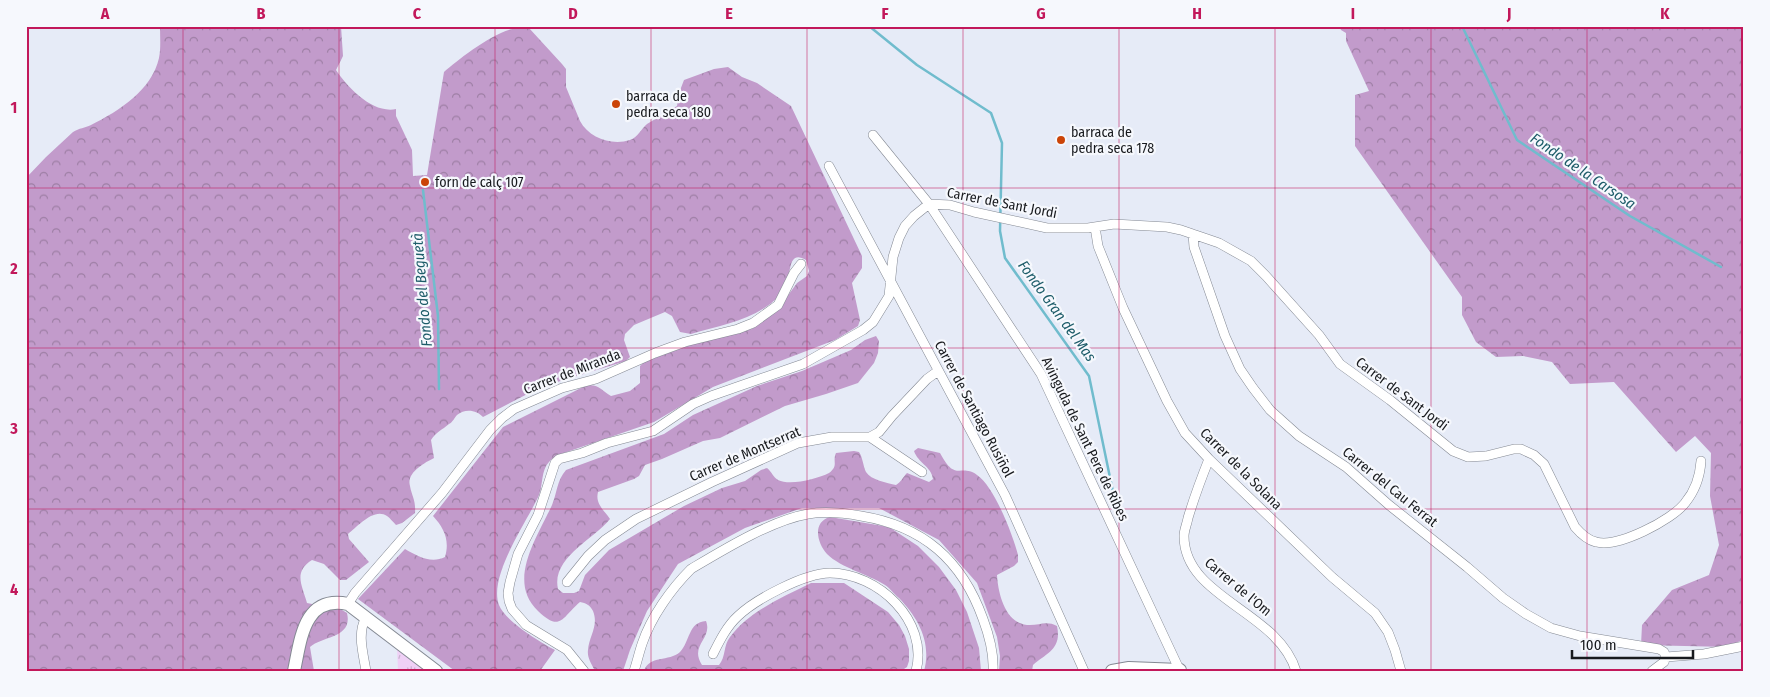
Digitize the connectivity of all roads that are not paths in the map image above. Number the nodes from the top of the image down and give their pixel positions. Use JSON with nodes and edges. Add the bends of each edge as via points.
{"nodes":[{"id":1,"x":873,"y":135,"type":"dead end"},
{"id":2,"x":829,"y":166,"type":"dead end"},
{"id":3,"x":929,"y":204,"type":"junction"},
{"id":4,"x":1095,"y":227,"type":"junction"},
{"id":5,"x":1193,"y":234,"type":"junction"},
{"id":6,"x":801,"y":264,"type":"dead end"},
{"id":7,"x":890,"y":283,"type":"junction"},
{"id":8,"x":938,"y":371,"type":"junction"},
{"id":9,"x":870,"y":437,"type":"junction"},
{"id":10,"x":1208,"y":459,"type":"junction"},
{"id":11,"x":1701,"y":460,"type":"dead end"},
{"id":12,"x":922,"y":472,"type":"dead end"},
{"id":13,"x":567,"y":582,"type":"dead end"},
{"id":14,"x":348,"y":604,"type":"junction"},
{"id":15,"x":366,"y":617,"type":"junction"},
{"id":16,"x":1744,"y":646,"type":"edge"},
{"id":17,"x":713,"y":654,"type":"dead end"},
{"id":18,"x":1666,"y":657,"type":"junction"},
{"id":19,"x":1129,"y":669,"type":"edge"},
{"id":20,"x":294,"y":671,"type":"edge"},
{"id":21,"x":366,"y":671,"type":"edge"},
{"id":22,"x":436,"y":671,"type":"edge"},
{"id":23,"x":584,"y":671,"type":"edge"},
{"id":24,"x":634,"y":671,"type":"edge"},
{"id":25,"x":916,"y":671,"type":"edge"},
{"id":26,"x":994,"y":671,"type":"edge"},
{"id":27,"x":1084,"y":671,"type":"edge"},
{"id":28,"x":1112,"y":671,"type":"edge"},
{"id":29,"x":1180,"y":671,"type":"edge"},
{"id":30,"x":1184,"y":671,"type":"edge"},
{"id":31,"x":1296,"y":671,"type":"edge"},
{"id":32,"x":1400,"y":671,"type":"edge"},
{"id":33,"x":1652,"y":671,"type":"edge"}],
"edges":[{"from":1,"to":3,"type":"street","name":"Avinguda de Sant Pere de Ribes"},
{"from":2,"to":7,"type":"street","name":"Carrer de Santiago Rusiñol"},
{"from":3,"to":4,"type":"street","name":"Carrer de Sant Jordi","via":[[950,205],[1047,228]]},
{"from":3,"to":7,"type":"street","via":[[905,226],[899,238]]},
{"from":3,"to":29,"type":"street","name":"Avinguda de Sant Pere de Ribes","via":[[1040,374]]},
{"from":4,"to":5,"type":"street","name":"Carrer de Sant Jordi","via":[[1150,225]]},
{"from":4,"to":10,"type":"street","name":"Carrer de la Solana","via":[[1098,246],[1166,401],[1185,433]]},
{"from":5,"to":11,"type":"street","name":"Carrer de Sant Jordi","via":[[1219,243],[1251,261],[1340,364],[1453,451],[1468,457],[1514,449],[1534,455],[1544,464],[1575,527],[1588,539],[1597,543],[1616,541],[1666,518],[1688,499],[1699,477]]},
{"from":5,"to":18,"type":"street","name":"Carrer del Cau Ferrat","via":[[1194,247],[1240,369],[1270,410],[1300,436],[1346,467],[1526,614],[1551,628],[1659,649]]},
{"from":6,"to":14,"type":"street","name":"Carrer de Miranda","via":[[778,305],[753,323],[685,342],[596,379],[562,388],[514,409],[502,418]]},
{"from":7,"to":8,"type":"street","name":"Carrer de Santiago Rusiñol"},
{"from":7,"to":23,"type":"street","via":[[889,296],[873,322],[816,357],[693,404],[653,431],[607,443],[554,463],[541,507],[518,554],[510,582],[509,601],[526,625],[567,650]]},
{"from":8,"to":9,"type":"street","via":[[879,432]]},
{"from":8,"to":27,"type":"street","name":"Carrer de Santiago Rusiñol","via":[[1005,495]]},
{"from":9,"to":12,"type":"street"},
{"from":9,"to":13,"type":"street","name":"Carrer de Montserrat","via":[[832,437],[798,443],[678,498],[604,540]]},
{"from":10,"to":31,"type":"street","name":"Carrer de l'Om","via":[[1184,535],[1190,564],[1215,590],[1274,635],[1289,654]]},
{"from":10,"to":32,"type":"street","name":"Carrer de la Solana","via":[[1332,577],[1375,613],[1388,632]]},
{"from":14,"to":15,"type":"street"},
{"from":14,"to":20,"type":"street","via":[[334,602],[322,605],[313,613],[303,632]]},
{"from":15,"to":21,"type":"street","via":[[361,638]]},
{"from":15,"to":22,"type":"street"},
{"from":16,"to":18,"type":"street"},
{"from":17,"to":25,"type":"street","via":[[729,625],[757,602],[794,582],[830,573],[846,575],[879,589],[897,604],[916,637]]},
{"from":18,"to":33,"type":"street"},
{"from":19,"to":28,"type":"street"},
{"from":19,"to":29,"type":"street"},
{"from":24,"to":26,"type":"street","via":[[649,629],[664,602],[691,568],[779,523],[809,514],[839,513],[895,524],[924,538],[942,553],[957,570],[978,607],[988,633]]},
{"from":29,"to":30,"type":"street"}]}
